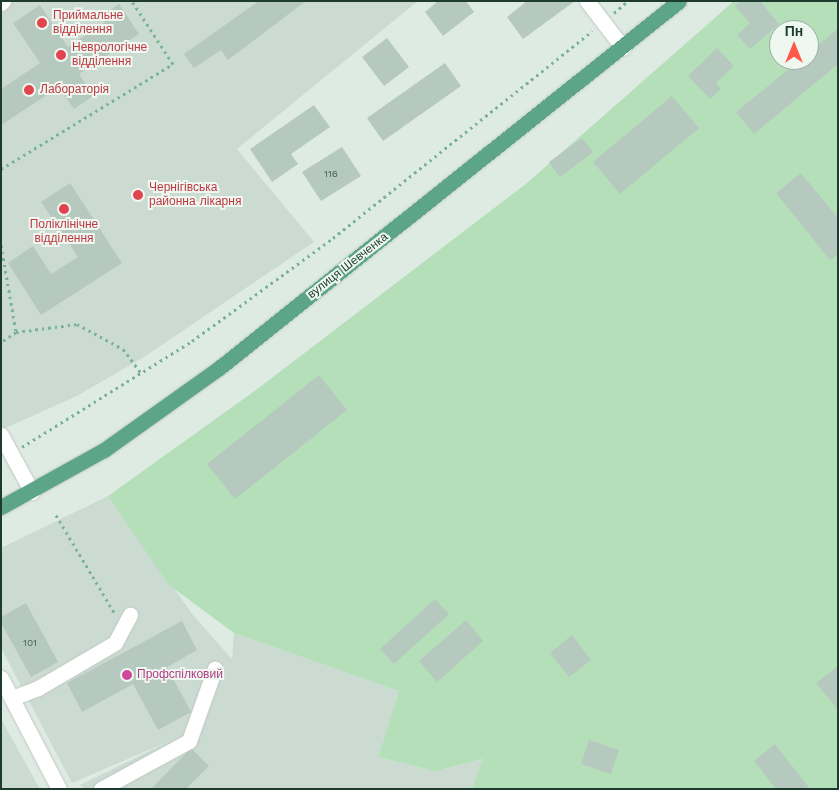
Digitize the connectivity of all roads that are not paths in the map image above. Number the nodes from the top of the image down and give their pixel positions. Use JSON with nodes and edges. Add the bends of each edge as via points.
{"nodes":[{"id":1,"x":587,"y":1,"type":"edge"},
{"id":2,"x":679,"y":1,"type":"edge"},
{"id":3,"x":623,"y":48,"type":"junction"},
{"id":4,"x":1,"y":435,"type":"edge"},
{"id":5,"x":32,"y":492,"type":"junction"},
{"id":6,"x":1,"y":506,"type":"edge"},
{"id":7,"x":126,"y":621,"type":"road end"},
{"id":8,"x":215,"y":668,"type":"dead end"},
{"id":9,"x":1,"y":678,"type":"edge"},
{"id":10,"x":12,"y":698,"type":"junction"},
{"id":11,"x":59,"y":789,"type":"edge"},
{"id":12,"x":102,"y":789,"type":"edge"}],
"edges":[{"from":1,"to":3,"type":"street"},
{"from":2,"to":3,"type":"main road","name":"вулиця Шевченка"},
{"from":3,"to":5,"type":"main road","name":"вулиця Шевченка","via":[[219,368],[104,450]]},
{"from":4,"to":5,"type":"street"},
{"from":5,"to":6,"type":"main road","name":"вулиця Шевченка"},
{"from":7,"to":10,"type":"street","via":[[115,642],[38,688]]},
{"from":8,"to":12,"type":"street","via":[[189,741]]},
{"from":9,"to":10,"type":"street"},
{"from":10,"to":11,"type":"street"}]}
